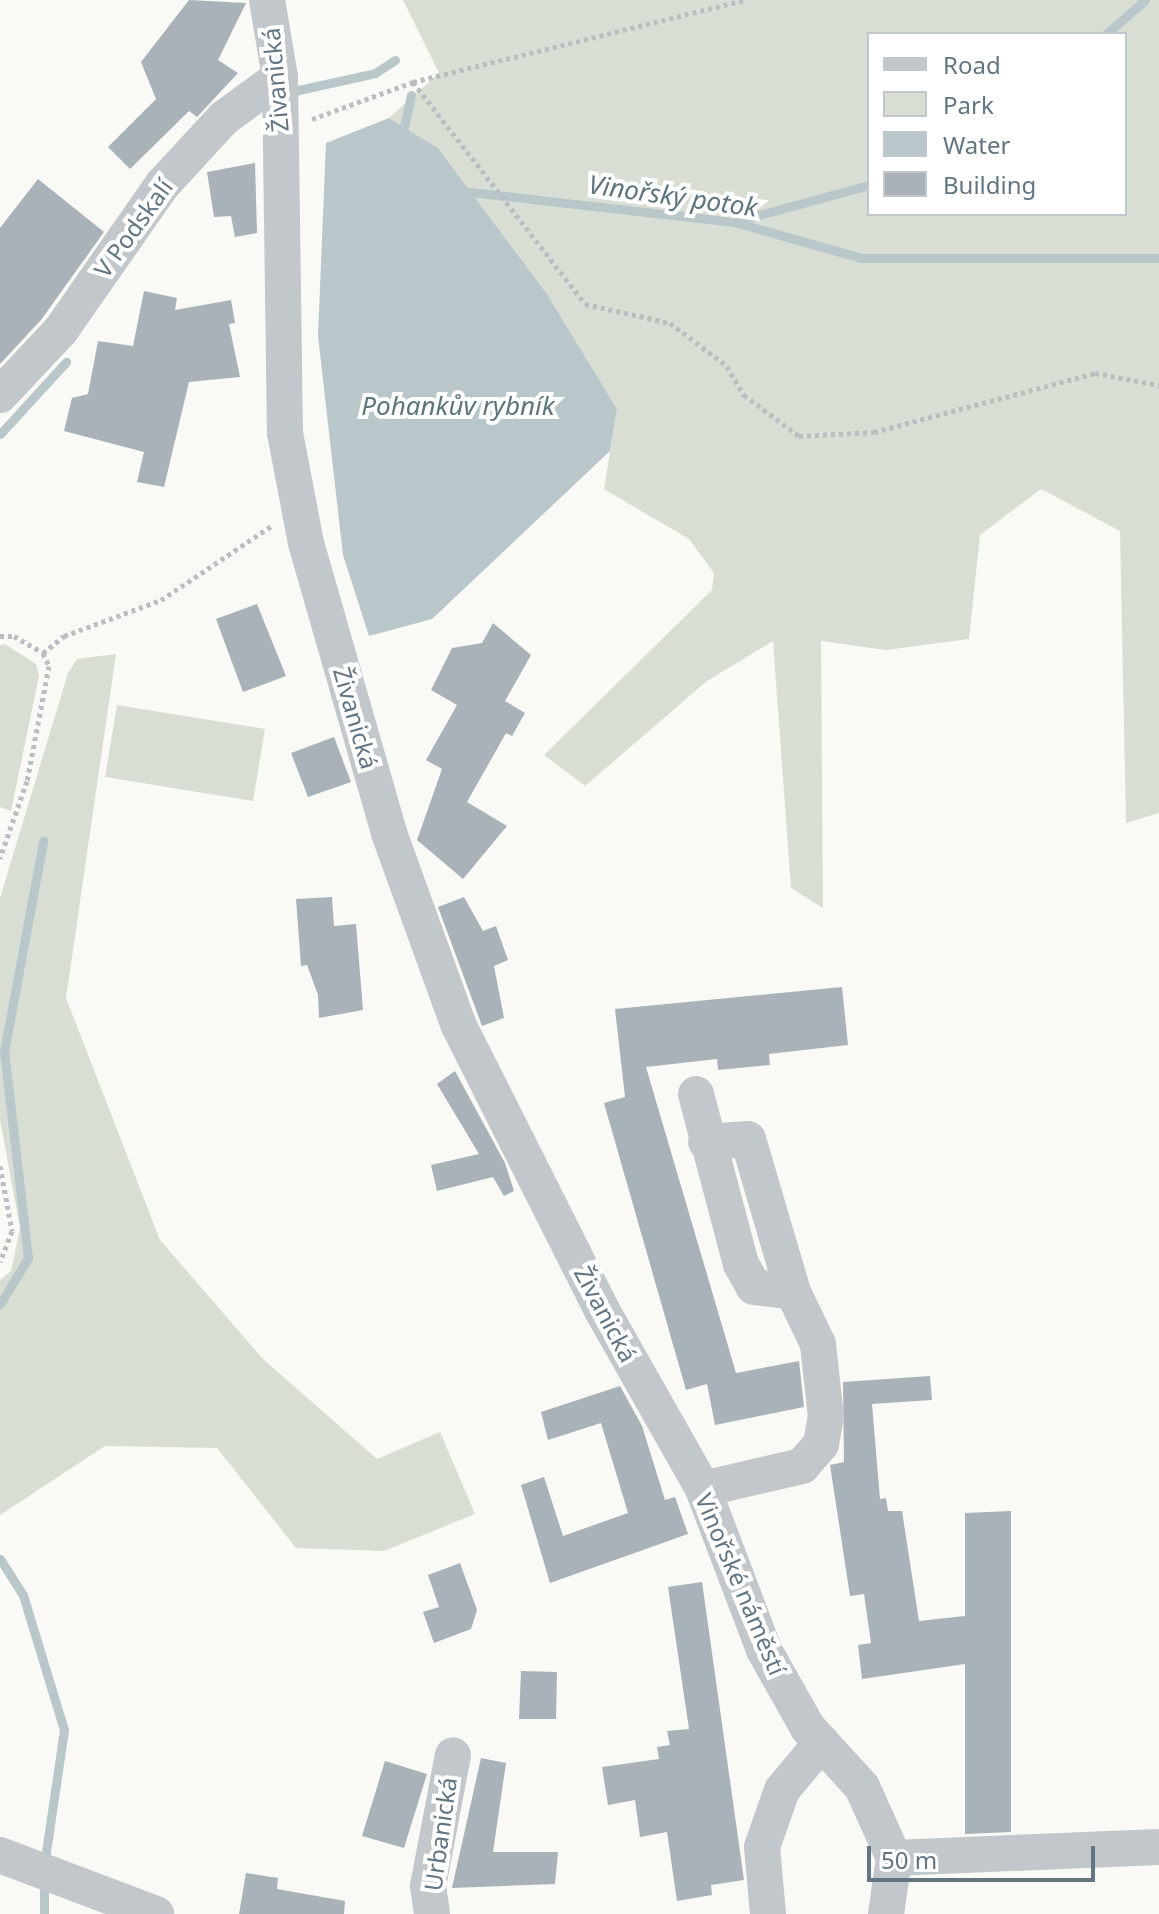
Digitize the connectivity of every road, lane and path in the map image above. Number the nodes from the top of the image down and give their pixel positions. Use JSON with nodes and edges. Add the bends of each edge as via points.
{"nodes":[{"id":1,"x":267,"y":0,"type":"edge"},
{"id":2,"x":745,"y":0,"type":"edge"},
{"id":3,"x":280,"y":77,"type":"junction"},
{"id":4,"x":413,"y":82,"type":"junction"},
{"id":5,"x":281,"y":130,"type":"junction"},
{"id":6,"x":1159,"y":385,"type":"edge"},
{"id":7,"x":0,"y":395,"type":"edge"},
{"id":8,"x":299,"y":505,"type":"junction"},
{"id":9,"x":0,"y":636,"type":"edge"},
{"id":10,"x":43,"y":653,"type":"junction"},
{"id":11,"x":0,"y":858,"type":"edge"},
{"id":12,"x":696,"y":1094,"type":"dead end"},
{"id":13,"x":0,"y":1166,"type":"edge"},
{"id":14,"x":0,"y":1262,"type":"edge"},
{"id":15,"x":644,"y":1385,"type":"joint"},
{"id":16,"x":703,"y":1489,"type":"junction"},
{"id":17,"x":822,"y":1742,"type":"junction"},
{"id":18,"x":453,"y":1755,"type":"dead end"},
{"id":19,"x":1159,"y":1847,"type":"edge"},
{"id":20,"x":894,"y":1858,"type":"junction"},
{"id":21,"x":12,"y":1861,"type":"edge"},
{"id":22,"x":156,"y":1914,"type":"edge"},
{"id":23,"x":432,"y":1914,"type":"edge"},
{"id":24,"x":768,"y":1914,"type":"edge"},
{"id":25,"x":886,"y":1914,"type":"edge"}],
"edges":[{"from":1,"to":3,"type":"street","name":"Živanická"},
{"from":2,"to":4,"type":"path"},
{"from":3,"to":5,"type":"street","name":"Živanická"},
{"from":3,"to":7,"type":"street","name":"V Podskalí","via":[[224,118],[163,184],[61,330]]},
{"from":4,"to":5,"type":"path"},
{"from":4,"to":6,"type":"path","via":[[585,304],[670,323],[727,366],[744,395],[799,436],[874,432],[1095,373]]},
{"from":5,"to":8,"type":"street","name":"Živanická","via":[[285,433]]},
{"from":8,"to":10,"type":"path","via":[[161,600],[64,636]]},
{"from":8,"to":15,"type":"street","name":"Živanická","via":[[389,833],[459,1026]]},
{"from":9,"to":10,"type":"path","via":[[14,636]]},
{"from":10,"to":11,"type":"path","via":[[49,666],[45,701],[27,781]]},
{"from":12,"to":16,"type":"street","via":[[706,1142],[748,1139],[793,1292],[818,1344],[826,1417],[821,1444],[802,1466]]},
{"from":13,"to":14,"type":"path","via":[[12,1231]]},
{"from":15,"to":16,"type":"street","name":"Vinořské náměstí"},
{"from":16,"to":17,"type":"street","name":"Vinořské náměstí","via":[[764,1650]]},
{"from":17,"to":20,"type":"street","name":"Vinořské náměstí","via":[[862,1787]]},
{"from":17,"to":24,"type":"street","via":[[782,1790],[762,1847]]},
{"from":18,"to":23,"type":"street","name":"Urbanická","via":[[428,1886]]},
{"from":19,"to":20,"type":"street"},
{"from":20,"to":25,"type":"street"},
{"from":21,"to":22,"type":"street"}]}
